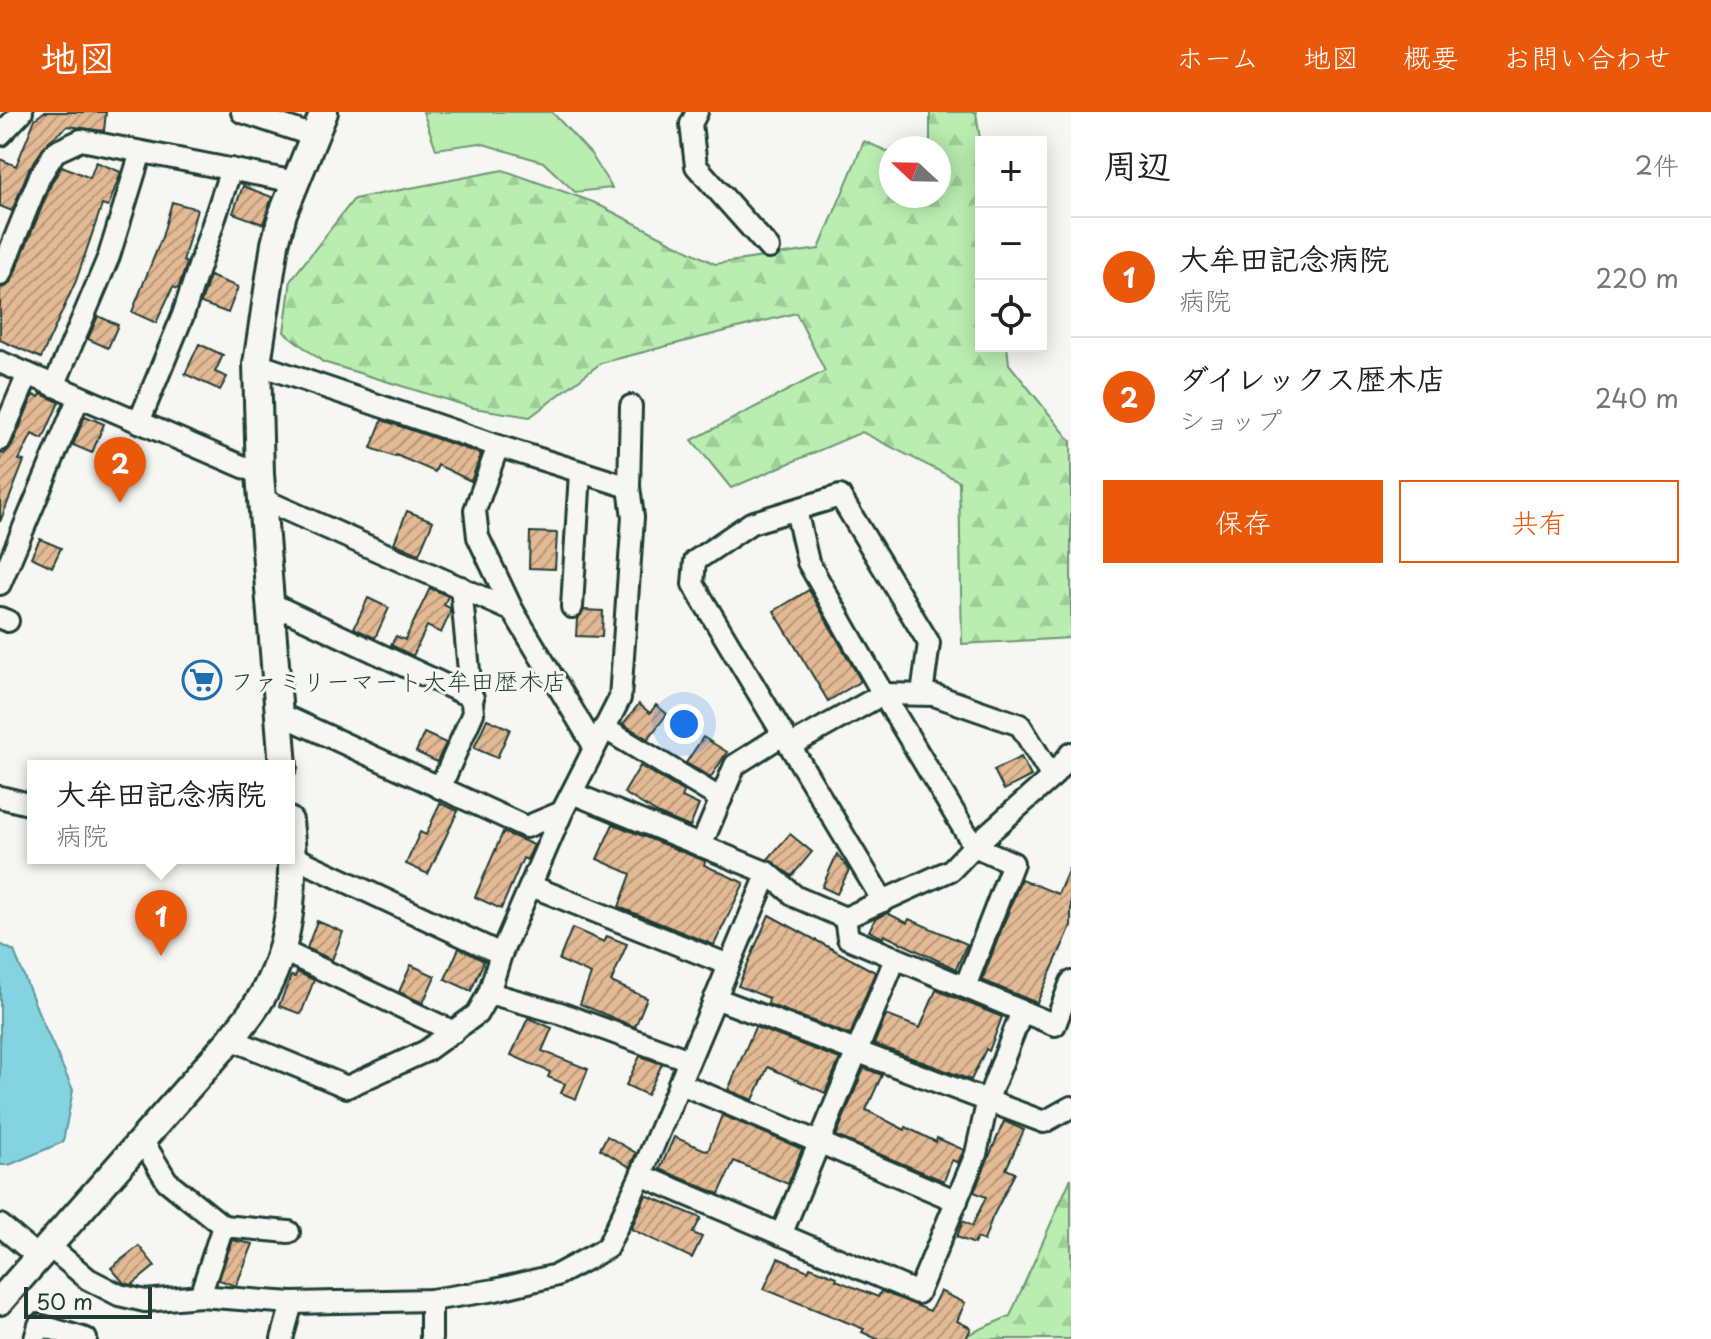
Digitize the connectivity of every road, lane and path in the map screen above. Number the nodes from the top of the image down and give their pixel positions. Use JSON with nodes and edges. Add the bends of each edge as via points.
{"nodes":[{"id":1,"x":22,"y":112,"type":"edge"},
{"id":2,"x":242,"y":112,"type":"edge"},
{"id":3,"x":697,"y":112,"type":"edge"},
{"id":4,"x":319,"y":124,"type":"edge"},
{"id":5,"x":0,"y":135,"type":"edge"},
{"id":6,"x":141,"y":152,"type":"junction"},
{"id":7,"x":231,"y":169,"type":"junction"},
{"id":8,"x":296,"y":182,"type":"junction"},
{"id":9,"x":769,"y":248,"type":"dead end"},
{"id":10,"x":0,"y":275,"type":"edge"},
{"id":11,"x":0,"y":362,"type":"edge"},
{"id":12,"x":257,"y":364,"type":"junction"},
{"id":13,"x":28,"y":374,"type":"junction"},
{"id":14,"x":54,"y":386,"type":"junction"},
{"id":15,"x":79,"y":397,"type":"junction"},
{"id":16,"x":631,"y":406,"type":"dead end"},
{"id":17,"x":139,"y":422,"type":"junction"},
{"id":18,"x":0,"y":440,"type":"edge"},
{"id":19,"x":498,"y":446,"type":"junction"},
{"id":20,"x":580,"y":472,"type":"junction"},
{"id":21,"x":261,"y":487,"type":"junction"},
{"id":22,"x":629,"y":487,"type":"junction"},
{"id":23,"x":796,"y":510,"type":"junction"},
{"id":24,"x":0,"y":584,"type":"edge"},
{"id":25,"x":461,"y":587,"type":"junction"},
{"id":26,"x":270,"y":603,"type":"junction"},
{"id":27,"x":572,"y":607,"type":"dead end"},
{"id":28,"x":513,"y":611,"type":"junction"},
{"id":29,"x":883,"y":694,"type":"junction"},
{"id":30,"x":922,"y":694,"type":"junction"},
{"id":31,"x":473,"y":698,"type":"junction"},
{"id":32,"x":278,"y":713,"type":"junction"},
{"id":33,"x":599,"y":737,"type":"junction"},
{"id":34,"x":787,"y":740,"type":"junction"},
{"id":35,"x":1071,"y":753,"type":"edge"},
{"id":36,"x":282,"y":760,"type":"edge"},
{"id":37,"x":1052,"y":777,"type":"junction"},
{"id":38,"x":440,"y":788,"type":"junction"},
{"id":39,"x":572,"y":793,"type":"junction"},
{"id":40,"x":0,"y":797,"type":"edge"},
{"id":41,"x":721,"y":799,"type":"junction"},
{"id":42,"x":27,"y":804,"type":"edge"},
{"id":43,"x":562,"y":812,"type":"junction"},
{"id":44,"x":701,"y":846,"type":"junction"},
{"id":45,"x":974,"y":846,"type":"junction"},
{"id":46,"x":295,"y":857,"type":"edge"},
{"id":47,"x":293,"y":864,"type":"edge"},
{"id":48,"x":768,"y":873,"type":"junction"},
{"id":49,"x":531,"y":886,"type":"junction"},
{"id":50,"x":883,"y":901,"type":"junction"},
{"id":51,"x":845,"y":918,"type":"junction"},
{"id":52,"x":281,"y":950,"type":"junction"},
{"id":53,"x":501,"y":954,"type":"junction"},
{"id":54,"x":895,"y":959,"type":"junction"},
{"id":55,"x":729,"y":965,"type":"junction"},
{"id":56,"x":1071,"y":982,"type":"edge"},
{"id":57,"x":965,"y":987,"type":"junction"},
{"id":58,"x":489,"y":993,"type":"junction"},
{"id":59,"x":715,"y":998,"type":"junction"},
{"id":60,"x":1022,"y":1011,"type":"junction"},
{"id":61,"x":454,"y":1032,"type":"junction"},
{"id":62,"x":231,"y":1039,"type":"junction"},
{"id":63,"x":858,"y":1050,"type":"junction"},
{"id":64,"x":689,"y":1060,"type":"junction"},
{"id":65,"x":679,"y":1083,"type":"junction"},
{"id":66,"x":988,"y":1099,"type":"junction"},
{"id":67,"x":1071,"y":1107,"type":"edge"},
{"id":68,"x":142,"y":1140,"type":"junction"},
{"id":69,"x":820,"y":1142,"type":"junction"},
{"id":70,"x":641,"y":1175,"type":"junction"},
{"id":71,"x":957,"y":1201,"type":"junction"},
{"id":72,"x":0,"y":1225,"type":"edge"},
{"id":73,"x":223,"y":1226,"type":"junction"},
{"id":74,"x":289,"y":1232,"type":"dead end"},
{"id":75,"x":781,"y":1235,"type":"junction"},
{"id":76,"x":44,"y":1252,"type":"junction"},
{"id":77,"x":200,"y":1296,"type":"junction"},
{"id":78,"x":431,"y":1300,"type":"junction"},
{"id":79,"x":0,"y":1301,"type":"edge"},
{"id":80,"x":292,"y":1303,"type":"junction"},
{"id":81,"x":35,"y":1339,"type":"edge"},
{"id":82,"x":86,"y":1339,"type":"edge"},
{"id":83,"x":282,"y":1339,"type":"edge"},
{"id":84,"x":431,"y":1339,"type":"edge"}],
"edges":[{"from":1,"to":5,"type":"street"},
{"from":2,"to":4,"type":"street"},
{"from":3,"to":9,"type":"street","via":[[691,124],[696,166]]},
{"from":4,"to":8,"type":"street"},
{"from":6,"to":7,"type":"street"},
{"from":6,"to":10,"type":"street","via":[[81,140],[55,152]]},
{"from":6,"to":14,"type":"street","via":[[109,256]]},
{"from":7,"to":8,"type":"street"},
{"from":7,"to":17,"type":"street","via":[[183,315]]},
{"from":8,"to":12,"type":"street","via":[[275,244]]},
{"from":11,"to":13,"type":"street"},
{"from":12,"to":19,"type":"street"},
{"from":12,"to":21,"type":"street"},
{"from":13,"to":14,"type":"street"},
{"from":13,"to":18,"type":"street"},
{"from":14,"to":15,"type":"street"},
{"from":15,"to":17,"type":"street"},
{"from":15,"to":24,"type":"street"},
{"from":16,"to":22,"type":"street"},
{"from":17,"to":21,"type":"street"},
{"from":19,"to":20,"type":"street"},
{"from":19,"to":28,"type":"street","via":[[475,510],[478,537]]},
{"from":20,"to":22,"type":"street"},
{"from":20,"to":27,"type":"street"},
{"from":21,"to":25,"type":"street"},
{"from":21,"to":26,"type":"street"},
{"from":22,"to":33,"type":"street","via":[[633,517],[620,698]]},
{"from":23,"to":29,"type":"street","via":[[808,562]]},
{"from":23,"to":30,"type":"street","via":[[840,496],[929,643]]},
{"from":23,"to":34,"type":"street","via":[[751,523],[695,561],[693,584]]},
{"from":25,"to":28,"type":"street"},
{"from":25,"to":31,"type":"street"},
{"from":26,"to":31,"type":"street"},
{"from":26,"to":32,"type":"street"},
{"from":28,"to":33,"type":"street"},
{"from":29,"to":30,"type":"street"},
{"from":29,"to":34,"type":"street"},
{"from":29,"to":45,"type":"street"},
{"from":30,"to":37,"type":"street","via":[[1020,725]]},
{"from":31,"to":38,"type":"street","via":[[473,713]]},
{"from":32,"to":36,"type":"street"},
{"from":32,"to":38,"type":"street"},
{"from":33,"to":39,"type":"street"},
{"from":33,"to":41,"type":"street"},
{"from":34,"to":41,"type":"street","via":[[735,765]]},
{"from":34,"to":50,"type":"street"},
{"from":35,"to":37,"type":"street"},
{"from":37,"to":45,"type":"street"},
{"from":38,"to":43,"type":"street","via":[[526,827]]},
{"from":39,"to":43,"type":"street"},
{"from":39,"to":44,"type":"street"},
{"from":40,"to":42,"type":"street"},
{"from":41,"to":44,"type":"street"},
{"from":43,"to":49,"type":"street"},
{"from":44,"to":48,"type":"street"},
{"from":45,"to":50,"type":"street","via":[[951,870]]},
{"from":45,"to":57,"type":"street","via":[[1013,863]]},
{"from":46,"to":53,"type":"street"},
{"from":47,"to":52,"type":"street"},
{"from":48,"to":51,"type":"street","via":[[796,897]]},
{"from":48,"to":55,"type":"street"},
{"from":49,"to":53,"type":"street"},
{"from":49,"to":55,"type":"street"},
{"from":50,"to":51,"type":"street"},
{"from":51,"to":54,"type":"street","via":[[848,938]]},
{"from":52,"to":61,"type":"street"},
{"from":52,"to":62,"type":"street","via":[[268,987]]},
{"from":53,"to":58,"type":"street"},
{"from":54,"to":57,"type":"street"},
{"from":54,"to":63,"type":"street"},
{"from":55,"to":59,"type":"street"},
{"from":56,"to":60,"type":"street","via":[[1055,1025]]},
{"from":57,"to":60,"type":"street"},
{"from":58,"to":61,"type":"street","via":[[477,1014]]},
{"from":58,"to":64,"type":"street"},
{"from":59,"to":63,"type":"street"},
{"from":59,"to":64,"type":"street"},
{"from":60,"to":66,"type":"street"},
{"from":61,"to":62,"type":"street","via":[[426,1051],[347,1087]]},
{"from":62,"to":68,"type":"street"},
{"from":63,"to":66,"type":"street"},
{"from":63,"to":69,"type":"street"},
{"from":64,"to":65,"type":"street"},
{"from":65,"to":69,"type":"street"},
{"from":65,"to":70,"type":"street"},
{"from":66,"to":67,"type":"street","via":[[1044,1122]]},
{"from":66,"to":71,"type":"street","via":[[976,1154]]},
{"from":68,"to":73,"type":"street","via":[[167,1181]]},
{"from":68,"to":76,"type":"street"},
{"from":69,"to":71,"type":"street"},
{"from":69,"to":75,"type":"street"},
{"from":70,"to":75,"type":"street"},
{"from":70,"to":78,"type":"street","via":[[607,1248],[557,1275]]},
{"from":71,"to":75,"type":"street","via":[[918,1293]]},
{"from":72,"to":76,"type":"street"},
{"from":73,"to":74,"type":"street"},
{"from":73,"to":77,"type":"street"},
{"from":76,"to":77,"type":"street","via":[[119,1295],[145,1301]]},
{"from":76,"to":79,"type":"street"},
{"from":77,"to":80,"type":"street"},
{"from":78,"to":80,"type":"street"},
{"from":78,"to":84,"type":"street"},
{"from":80,"to":83,"type":"street"},
{"from":81,"to":82,"type":"street","via":[[39,1325]]}]}
